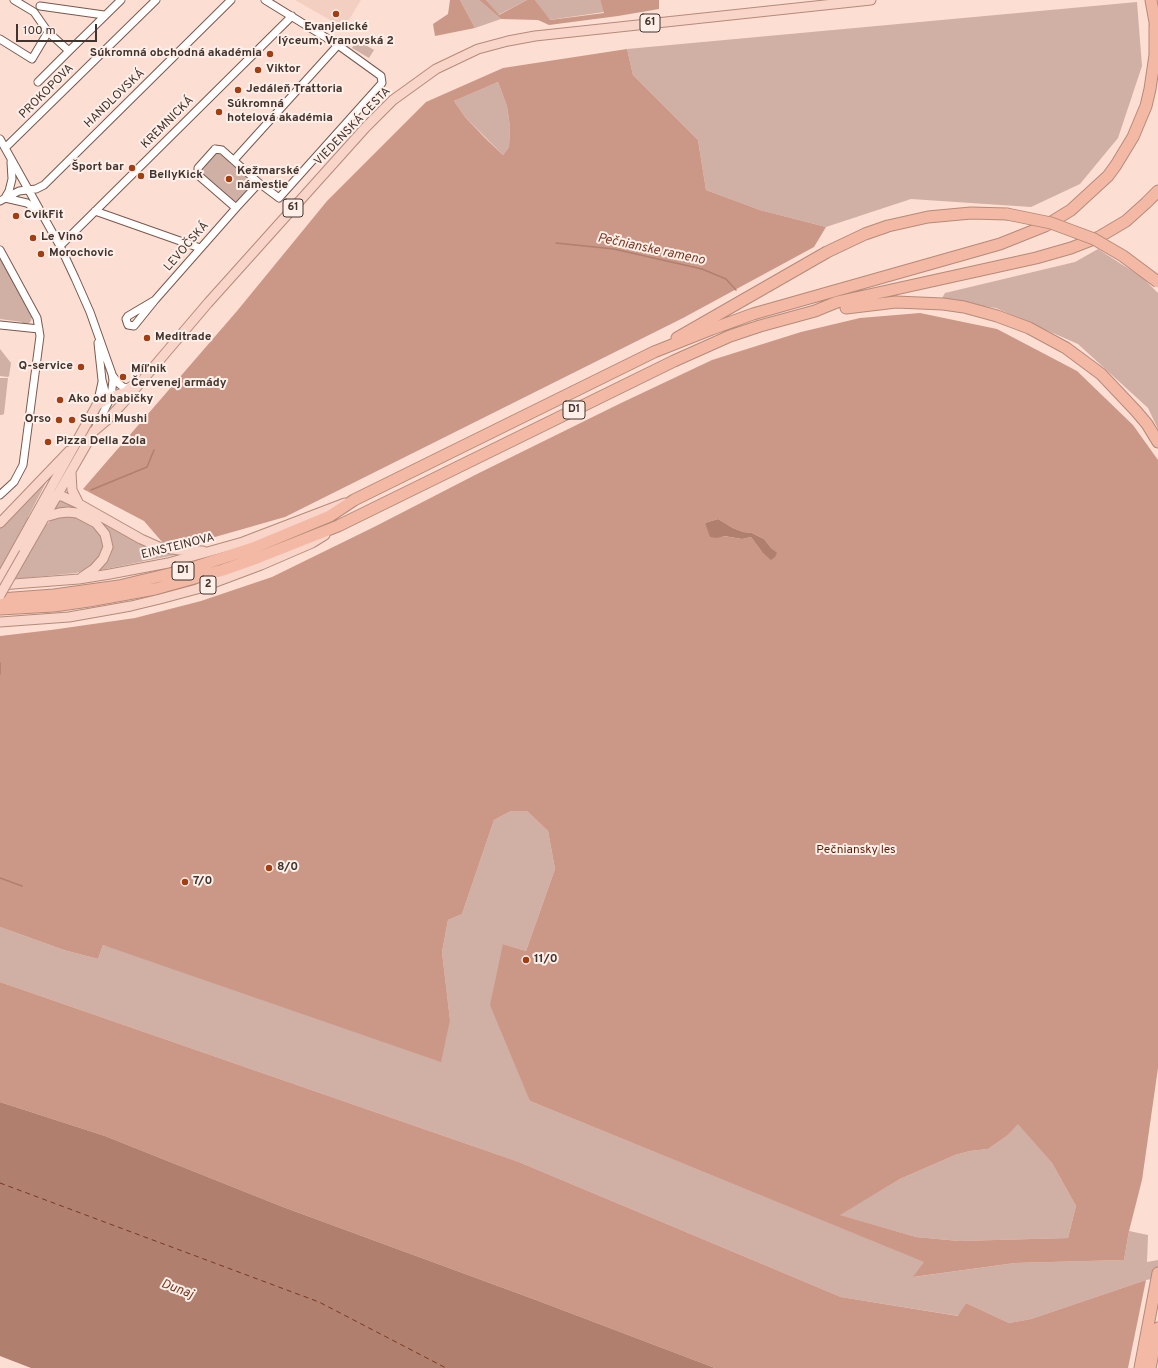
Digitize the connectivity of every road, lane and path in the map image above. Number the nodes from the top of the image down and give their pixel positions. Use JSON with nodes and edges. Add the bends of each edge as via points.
{"nodes":[{"id":1,"x":14,"y":0,"type":"edge"},
{"id":2,"x":121,"y":0,"type":"edge"},
{"id":3,"x":156,"y":0,"type":"edge"},
{"id":4,"x":231,"y":0,"type":"edge"},
{"id":5,"x":265,"y":0,"type":"edge"},
{"id":6,"x":870,"y":0,"type":"edge"},
{"id":7,"x":1151,"y":0,"type":"edge"},
{"id":8,"x":41,"y":3,"type":"edge"},
{"id":9,"x":34,"y":12,"type":"junction"},
{"id":10,"x":104,"y":16,"type":"junction"},
{"id":11,"x":292,"y":16,"type":"junction"},
{"id":12,"x":1156,"y":26,"type":"junction"},
{"id":13,"x":48,"y":32,"type":"junction"},
{"id":14,"x":1158,"y":38,"type":"edge"},
{"id":15,"x":0,"y":39,"type":"edge"},
{"id":16,"x":338,"y":45,"type":"junction"},
{"id":17,"x":69,"y":51,"type":"junction"},
{"id":18,"x":38,"y":82,"type":"dead end"},
{"id":19,"x":0,"y":138,"type":"edge"},
{"id":20,"x":6,"y":148,"type":"junction"},
{"id":21,"x":10,"y":157,"type":"junction"},
{"id":22,"x":234,"y":160,"type":"junction"},
{"id":23,"x":259,"y":183,"type":"junction"},
{"id":24,"x":28,"y":190,"type":"junction"},
{"id":25,"x":1158,"y":191,"type":"edge"},
{"id":26,"x":2,"y":200,"type":"edge"},
{"id":27,"x":236,"y":208,"type":"junction"},
{"id":28,"x":95,"y":211,"type":"junction"},
{"id":29,"x":42,"y":216,"type":"junction"},
{"id":30,"x":60,"y":246,"type":"junction"},
{"id":31,"x":200,"y":248,"type":"junction"},
{"id":32,"x":0,"y":250,"type":"edge"},
{"id":33,"x":1158,"y":282,"type":"edge"},
{"id":34,"x":155,"y":300,"type":"dead end"},
{"id":35,"x":815,"y":310,"type":"junction"},
{"id":36,"x":0,"y":325,"type":"edge"},
{"id":37,"x":39,"y":329,"type":"junction"},
{"id":38,"x":97,"y":330,"type":"junction"},
{"id":39,"x":654,"y":352,"type":"junction"},
{"id":40,"x":112,"y":374,"type":"junction"},
{"id":41,"x":102,"y":380,"type":"junction"},
{"id":42,"x":132,"y":390,"type":"junction"},
{"id":43,"x":108,"y":400,"type":"junction"},
{"id":44,"x":97,"y":405,"type":"junction"},
{"id":45,"x":94,"y":431,"type":"junction"},
{"id":46,"x":1158,"y":442,"type":"edge"},
{"id":47,"x":77,"y":443,"type":"junction"},
{"id":48,"x":71,"y":472,"type":"junction"},
{"id":49,"x":0,"y":495,"type":"edge"},
{"id":50,"x":58,"y":495,"type":"junction"},
{"id":51,"x":45,"y":500,"type":"junction"},
{"id":52,"x":354,"y":500,"type":"junction"},
{"id":53,"x":79,"y":504,"type":"junction"},
{"id":54,"x":46,"y":517,"type":"junction"},
{"id":55,"x":0,"y":523,"type":"edge"},
{"id":56,"x":338,"y":526,"type":"junction"},
{"id":57,"x":21,"y":551,"type":"junction"},
{"id":58,"x":211,"y":552,"type":"junction"},
{"id":59,"x":78,"y":579,"type":"junction"},
{"id":60,"x":0,"y":580,"type":"edge"},
{"id":61,"x":0,"y":585,"type":"edge"},
{"id":62,"x":0,"y":595,"type":"edge"},
{"id":63,"x":0,"y":599,"type":"edge"},
{"id":64,"x":0,"y":609,"type":"edge"},
{"id":65,"x":0,"y":622,"type":"edge"},
{"id":66,"x":1158,"y":1273,"type":"edge"},
{"id":67,"x":1158,"y":1328,"type":"edge"},
{"id":68,"x":1140,"y":1368,"type":"edge"},
{"id":69,"x":1150,"y":1368,"type":"edge"}],
"edges":[{"from":1,"to":9,"type":"street"},
{"from":2,"to":10,"type":"street"},
{"from":3,"to":20,"type":"street","name":"PROKOPOVA"},
{"from":4,"to":24,"type":"street","name":"HANDLOVSKÁ","via":[[44,185]]},
{"from":5,"to":11,"type":"street"},
{"from":6,"to":42,"type":"main road","name":"VIEDENSKÁ CESTA","number":"61","via":[[535,36],[478,49],[446,64],[393,100],[366,127]]},
{"from":7,"to":12,"type":"highway"},
{"from":8,"to":9,"type":"street"},
{"from":8,"to":10,"type":"street"},
{"from":9,"to":13,"type":"street"},
{"from":10,"to":17,"type":"street"},
{"from":11,"to":16,"type":"street"},
{"from":11,"to":28,"type":"street","name":"KREMNICKÁ"},
{"from":12,"to":14,"type":"highway"},
{"from":12,"to":39,"type":"highway","via":[[1150,89],[1133,137],[1108,176],[1084,199],[1058,218],[1000,244],[753,314]]},
{"from":13,"to":15,"type":"street","via":[[32,59]]},
{"from":13,"to":17,"type":"street"},
{"from":16,"to":22,"type":"street"},
{"from":16,"to":23,"type":"street","via":[[381,76],[382,83],[279,198]]},
{"from":17,"to":18,"type":"street"},
{"from":19,"to":20,"type":"street"},
{"from":20,"to":21,"type":"street"},
{"from":21,"to":24,"type":"street"},
{"from":21,"to":26,"type":"street","via":[[12,179],[9,191]]},
{"from":22,"to":23,"type":"street"},
{"from":22,"to":27,"type":"street","via":[[222,150],[215,149],[198,168],[198,175]]},
{"from":23,"to":27,"type":"street"},
{"from":24,"to":26,"type":"street","name":"HANDLOVSKÁ","via":[[19,191]]},
{"from":24,"to":29,"type":"street"},
{"from":25,"to":35,"type":"highway","via":[[1126,221],[1099,237],[1071,248],[837,302]]},
{"from":26,"to":29,"type":"street","via":[[27,203]]},
{"from":27,"to":31,"type":"street","name":"LEVOČSKÁ"},
{"from":28,"to":30,"type":"street","name":"KREMNICKÁ"},
{"from":28,"to":31,"type":"street"},
{"from":29,"to":30,"type":"street"},
{"from":30,"to":38,"type":"street"},
{"from":31,"to":34,"type":"street","name":"LEVOČSKÁ"},
{"from":32,"to":37,"type":"street","via":[[37,318]]},
{"from":33,"to":39,"type":"highway","bridge":true,"via":[[1123,256],[1094,239],[1051,223],[1007,214],[972,213],[928,217],[888,226],[827,252]]},
{"from":35,"to":46,"type":"highway","via":[[876,303],[916,302],[964,307],[1007,319],[1041,334],[1078,356],[1101,374],[1121,394]]},
{"from":35,"to":56,"type":"highway","number":"D1","via":[[730,336],[692,353]]},
{"from":36,"to":37,"type":"street"},
{"from":37,"to":49,"type":"street","via":[[23,465],[14,482]]},
{"from":38,"to":40,"type":"street"},
{"from":38,"to":41,"type":"street"},
{"from":39,"to":52,"type":"highway","number":"D1"},
{"from":40,"to":42,"type":"street","via":[[118,384]]},
{"from":40,"to":43,"type":"street"},
{"from":41,"to":43,"type":"street"},
{"from":41,"to":44,"type":"street"},
{"from":42,"to":43,"type":"main road","name":"VIEDENSKÁ CESTA","number":"61"},
{"from":42,"to":45,"type":"main road","name":"VIEDENSKÁ CESTA","number":"61","via":[[108,420]]},
{"from":43,"to":44,"type":"main road","name":"VIEDENSKÁ CESTA","number":"61"},
{"from":43,"to":45,"type":"street"},
{"from":44,"to":47,"type":"main road","name":"VIEDENSKÁ CESTA","number":"61"},
{"from":45,"to":48,"type":"main road","name":"VIEDENSKÁ CESTA","number":"61"},
{"from":47,"to":51,"type":"main road","name":"VIEDENSKÁ CESTA","number":"61"},
{"from":47,"to":55,"type":"main road"},
{"from":48,"to":50,"type":"main road","name":"VIEDENSKÁ CESTA","number":"61"},
{"from":48,"to":53,"type":"main road","via":[[72,490]]},
{"from":50,"to":51,"type":"main road"},
{"from":50,"to":53,"type":"main road"},
{"from":50,"to":54,"type":"main road","name":"VIEDENSKÁ CESTA","number":"61"},
{"from":51,"to":57,"type":"main road","name":"VIEDENSKÁ CESTA","number":"61"},
{"from":52,"to":58,"type":"main road","name":"EINSTEINOVA","via":[[275,531]]},
{"from":52,"to":63,"type":"highway","number":"D1","via":[[330,516],[278,539],[186,570],[87,591]]},
{"from":53,"to":58,"type":"main road","via":[[141,539],[159,546]]},
{"from":54,"to":57,"type":"main road","name":"VIEDENSKÁ CESTA","number":"61"},
{"from":54,"to":59,"type":"main road","via":[[59,513],[76,513],[96,523],[105,534],[108,547],[103,560]]},
{"from":56,"to":64,"type":"highway","number":"D1","via":[[223,570],[155,589],[54,606]]},
{"from":56,"to":65,"type":"main road","number":"2","via":[[312,543],[285,555],[189,591],[101,612]]},
{"from":57,"to":60,"type":"main road","name":"VIEDENSKÁ CESTA","number":"61"},
{"from":57,"to":62,"type":"main road","name":"VIEDENSKÁ CESTA","number":"61","bridge":true},
{"from":58,"to":59,"type":"main road","name":"EINSTEINOVA","via":[[143,568]]},
{"from":59,"to":61,"type":"main road","name":"EINSTEINOVA"},
{"from":66,"to":68,"type":"highway"},
{"from":67,"to":69,"type":"highway"}]}
